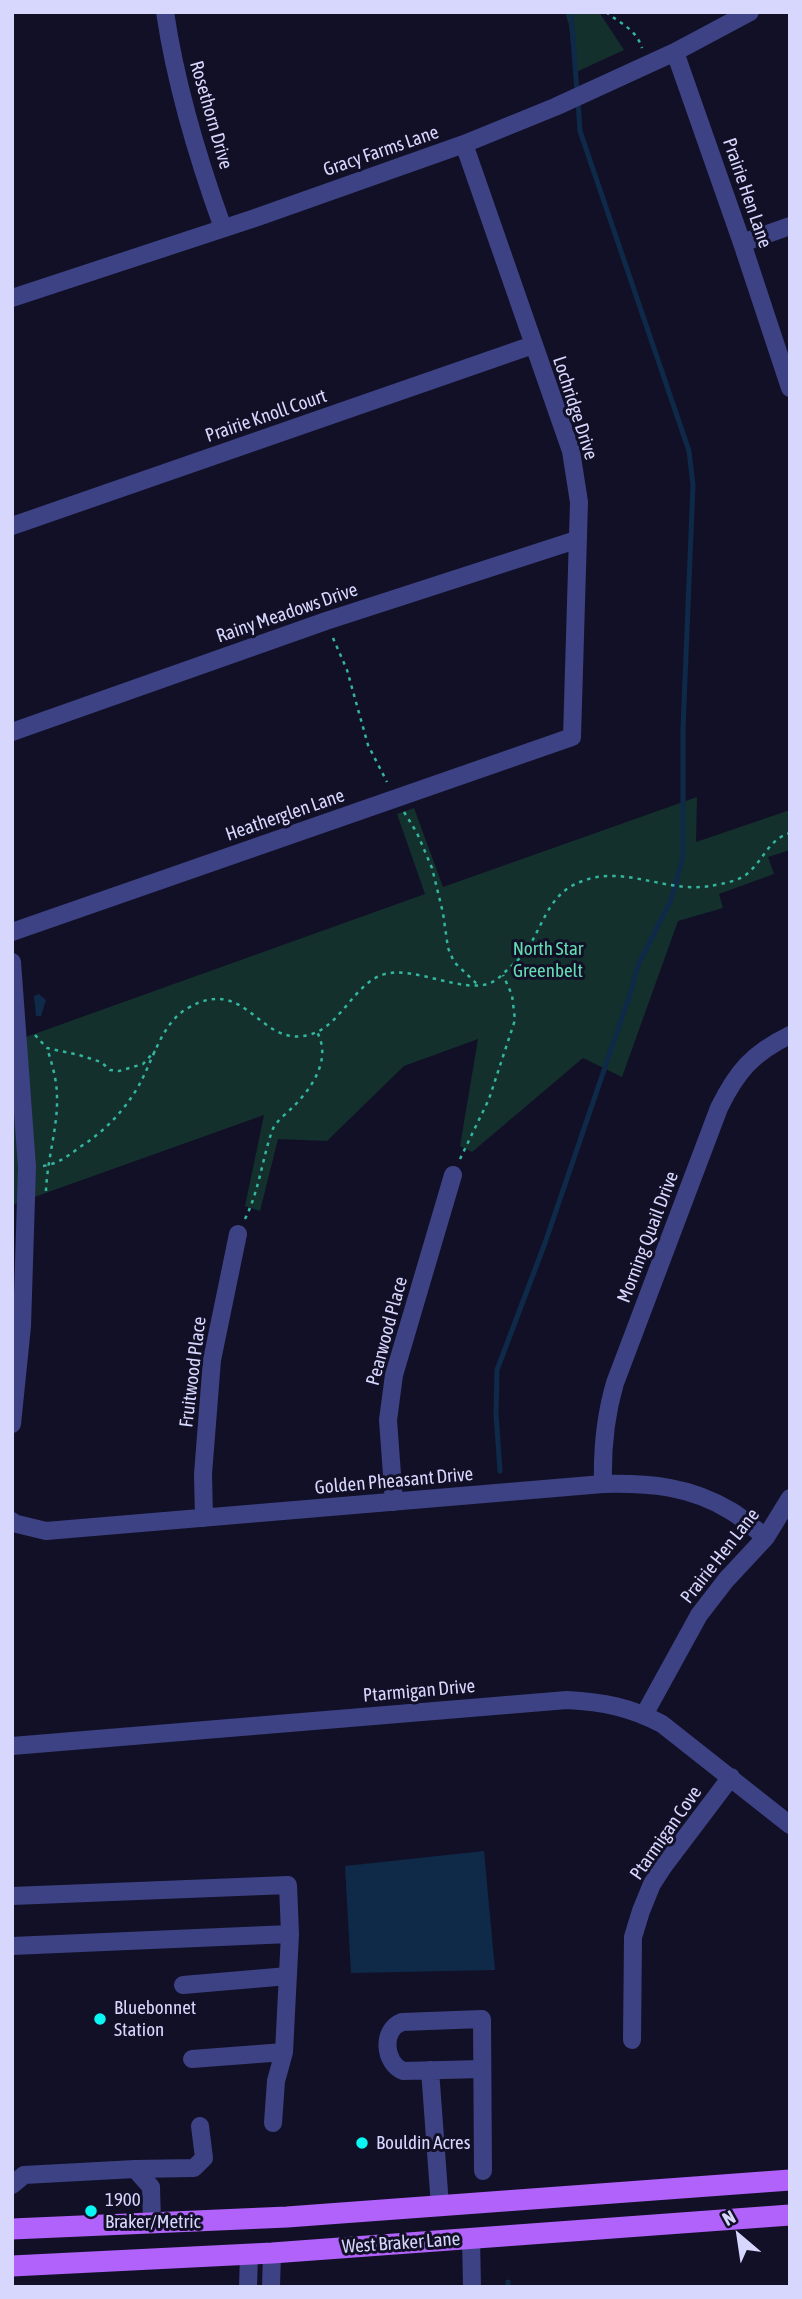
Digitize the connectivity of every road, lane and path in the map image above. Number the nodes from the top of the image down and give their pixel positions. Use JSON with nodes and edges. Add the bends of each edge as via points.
{"nodes":[{"id":1,"x":606,"y":12,"type":"edge"},
{"id":2,"x":750,"y":12,"type":"edge"},
{"id":3,"x":166,"y":13,"type":"edge"},
{"id":4,"x":641,"y":44,"type":"dead end"},
{"id":5,"x":675,"y":52,"type":"junction"},
{"id":6,"x":464,"y":144,"type":"junction"},
{"id":7,"x":790,"y":226,"type":"edge"},
{"id":8,"x":223,"y":228,"type":"junction"},
{"id":9,"x":742,"y":243,"type":"junction"},
{"id":10,"x":12,"y":298,"type":"edge"},
{"id":11,"x":533,"y":345,"type":"junction"},
{"id":12,"x":790,"y":388,"type":"edge"},
{"id":13,"x":12,"y":526,"type":"edge"},
{"id":14,"x":576,"y":540,"type":"junction"},
{"id":15,"x":326,"y":621,"type":"junction"},
{"id":16,"x":12,"y":732,"type":"edge"},
{"id":17,"x":572,"y":737,"type":"joint"},
{"id":18,"x":389,"y":786,"type":"dead end"},
{"id":19,"x":403,"y":810,"type":"dead end"},
{"id":20,"x":790,"y":833,"type":"edge"},
{"id":21,"x":12,"y":932,"type":"edge"},
{"id":22,"x":12,"y":962,"type":"edge"},
{"id":23,"x":503,"y":974,"type":"junction"},
{"id":24,"x":478,"y":985,"type":"junction"},
{"id":25,"x":31,"y":1029,"type":"dead end"},
{"id":26,"x":317,"y":1032,"type":"junction"},
{"id":27,"x":790,"y":1035,"type":"edge"},
{"id":28,"x":47,"y":1048,"type":"junction"},
{"id":29,"x":158,"y":1048,"type":"junction"},
{"id":30,"x":18,"y":1125,"type":"edge"},
{"id":31,"x":41,"y":1166,"type":"dead end"},
{"id":32,"x":47,"y":1166,"type":"junction"},
{"id":33,"x":453,"y":1175,"type":"joint"},
{"id":34,"x":46,"y":1191,"type":"dead end"},
{"id":35,"x":238,"y":1234,"type":"joint"},
{"id":36,"x":12,"y":1424,"type":"edge"},
{"id":37,"x":604,"y":1484,"type":"junction"},
{"id":38,"x":790,"y":1497,"type":"edge"},
{"id":39,"x":394,"y":1502,"type":"junction"},
{"id":40,"x":204,"y":1518,"type":"junction"},
{"id":41,"x":12,"y":1522,"type":"edge"},
{"id":42,"x":766,"y":1537,"type":"junction"},
{"id":43,"x":644,"y":1715,"type":"junction"},
{"id":44,"x":12,"y":1746,"type":"edge"},
{"id":45,"x":731,"y":1777,"type":"junction"},
{"id":46,"x":790,"y":1825,"type":"edge"},
{"id":47,"x":12,"y":1896,"type":"edge"},
{"id":48,"x":290,"y":1934,"type":"junction"},
{"id":49,"x":12,"y":1946,"type":"edge"},
{"id":50,"x":288,"y":1976,"type":"junction"},
{"id":51,"x":183,"y":1984,"type":"dead end"},
{"id":52,"x":632,"y":2040,"type":"dead end"},
{"id":53,"x":284,"y":2052,"type":"junction"},
{"id":54,"x":192,"y":2059,"type":"dead end"},
{"id":55,"x":482,"y":2068,"type":"junction"},
{"id":56,"x":430,"y":2070,"type":"junction"},
{"id":57,"x":273,"y":2123,"type":"dead end"},
{"id":58,"x":201,"y":2126,"type":"dead end"},
{"id":59,"x":135,"y":2169,"type":"junction"},
{"id":60,"x":483,"y":2171,"type":"dead end"},
{"id":61,"x":790,"y":2180,"type":"edge"},
{"id":62,"x":12,"y":2185,"type":"edge"},
{"id":63,"x":440,"y":2206,"type":"junction"},
{"id":64,"x":790,"y":2215,"type":"edge"},
{"id":65,"x":275,"y":2218,"type":"junction"},
{"id":66,"x":152,"y":2224,"type":"junction"},
{"id":67,"x":12,"y":2230,"type":"edge"},
{"id":68,"x":471,"y":2238,"type":"junction"},
{"id":69,"x":272,"y":2253,"type":"junction"},
{"id":70,"x":249,"y":2254,"type":"junction"},
{"id":71,"x":12,"y":2266,"type":"edge"},
{"id":72,"x":248,"y":2287,"type":"edge"},
{"id":73,"x":271,"y":2287,"type":"edge"},
{"id":74,"x":472,"y":2287,"type":"edge"}],
"edges":[{"from":1,"to":4,"type":"path","via":[[627,25]]},
{"from":2,"to":5,"type":"street","name":"Gracy Farms Lane"},
{"from":3,"to":8,"type":"street","name":"Rosethorn Drive","via":[[185,107]]},
{"from":5,"to":6,"type":"street","name":"Gracy Farms Lane"},
{"from":5,"to":9,"type":"street","name":"Prairie Hen Lane"},
{"from":6,"to":8,"type":"street","name":"Gracy Farms Lane"},
{"from":6,"to":11,"type":"street","name":"Lochridge Drive"},
{"from":7,"to":9,"type":"street"},
{"from":8,"to":10,"type":"street","name":"Gracy Farms Lane"},
{"from":9,"to":12,"type":"street","name":"Prairie Hen Lane"},
{"from":11,"to":13,"type":"street","name":"Prairie Knoll Court"},
{"from":11,"to":14,"type":"street","name":"Lochridge Drive","via":[[571,451],[579,502]]},
{"from":14,"to":15,"type":"street","name":"Rainy Meadows Drive"},
{"from":14,"to":17,"type":"street","name":"Lochridge Drive"},
{"from":15,"to":16,"type":"street","name":"Rainy Meadows Drive"},
{"from":15,"to":18,"type":"path","via":[[347,670],[368,745]]},
{"from":17,"to":21,"type":"street","name":"Heatherglen Lane"},
{"from":19,"to":24,"type":"path","via":[[432,868],[454,962]]},
{"from":20,"to":23,"type":"path","via":[[770,844],[748,874],[707,887],[619,875],[590,878],[568,887],[519,959]]},
{"from":22,"to":30,"type":"street"},
{"from":23,"to":24,"type":"path"},
{"from":23,"to":33,"type":"path","via":[[515,1020],[489,1099]]},
{"from":24,"to":26,"type":"path","via":[[383,974]]},
{"from":25,"to":28,"type":"path"},
{"from":26,"to":29,"type":"path","via":[[292,1036],[274,1030],[229,999],[204,999],[167,1027]]},
{"from":26,"to":35,"type":"path","via":[[324,1050],[321,1067],[302,1098],[273,1128],[254,1201]]},
{"from":27,"to":37,"type":"street","name":"Morning Quail Drive","via":[[750,1060],[719,1108],[615,1382],[602,1447]]},
{"from":28,"to":29,"type":"path","via":[[119,1071],[143,1064]]},
{"from":28,"to":32,"type":"path","via":[[58,1098]]},
{"from":29,"to":32,"type":"path","via":[[124,1109],[109,1126]]},
{"from":30,"to":36,"type":"street","via":[[27,1167],[22,1313]]},
{"from":31,"to":32,"type":"path"},
{"from":32,"to":34,"type":"path"},
{"from":33,"to":39,"type":"street","name":"Pearwood Place","via":[[394,1375],[388,1420]]},
{"from":35,"to":40,"type":"street","name":"Fruitwood Place","via":[[212,1360]]},
{"from":37,"to":39,"type":"street","name":"Golden Pheasant Drive"},
{"from":37,"to":42,"type":"street","name":"Golden Pheasant Drive","via":[[648,1483],[692,1493],[731,1511]]},
{"from":38,"to":42,"type":"street","name":"Prairie Hen Lane"},
{"from":39,"to":40,"type":"street","name":"Golden Pheasant Drive"},
{"from":40,"to":41,"type":"street","name":"Golden Pheasant Drive","via":[[46,1531]]},
{"from":42,"to":43,"type":"street","name":"Prairie Hen Lane","via":[[699,1615]]},
{"from":43,"to":44,"type":"street","name":"Ptarmigan Drive","via":[[605,1702],[567,1700]]},
{"from":43,"to":45,"type":"street","name":"Ptarmigan Drive"},
{"from":45,"to":46,"type":"street","name":"Ptarmigan Drive"},
{"from":45,"to":52,"type":"street","name":"Ptarmigan Cove","via":[[663,1867],[641,1911],[633,1937]]},
{"from":47,"to":48,"type":"street","via":[[288,1885]]},
{"from":48,"to":49,"type":"street"},
{"from":48,"to":50,"type":"street"},
{"from":50,"to":51,"type":"street"},
{"from":50,"to":53,"type":"street"},
{"from":53,"to":54,"type":"street"},
{"from":53,"to":57,"type":"street"},
{"from":55,"to":56,"type":"street"},
{"from":55,"to":56,"type":"street","via":[[482,2019],[393,2025],[388,2048],[396,2068]]},
{"from":55,"to":60,"type":"street"},
{"from":56,"to":63,"type":"street"},
{"from":58,"to":59,"type":"street","via":[[205,2158],[194,2168]]},
{"from":59,"to":62,"type":"street","via":[[24,2175]]},
{"from":59,"to":66,"type":"street","via":[[151,2187]]},
{"from":61,"to":63,"type":"main road","name":"West Braker Lane"},
{"from":63,"to":65,"type":"main road","name":"West Braker Lane"},
{"from":64,"to":68,"type":"main road","name":"West Braker Lane"},
{"from":65,"to":66,"type":"main road","name":"West Braker Lane"},
{"from":65,"to":69,"type":"main road"},
{"from":66,"to":67,"type":"main road","name":"West Braker Lane"},
{"from":68,"to":69,"type":"main road","name":"West Braker Lane"},
{"from":68,"to":74,"type":"street"},
{"from":69,"to":70,"type":"main road","name":"West Braker Lane"},
{"from":69,"to":73,"type":"street"},
{"from":70,"to":71,"type":"main road","name":"West Braker Lane"},
{"from":70,"to":72,"type":"street"}]}
